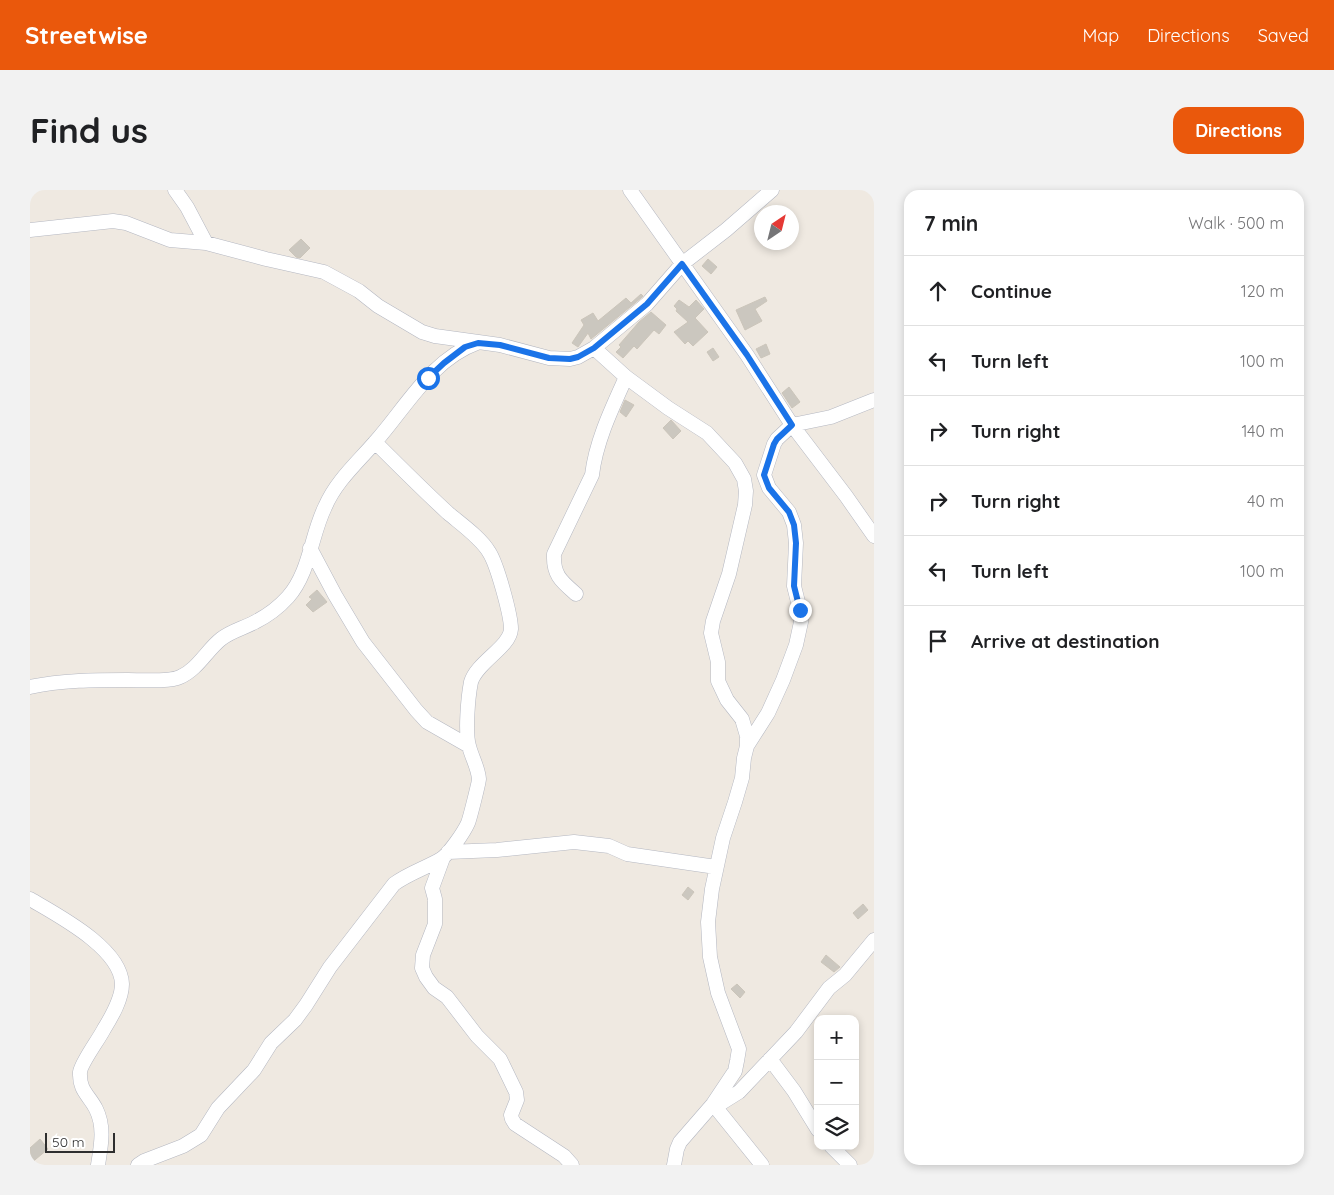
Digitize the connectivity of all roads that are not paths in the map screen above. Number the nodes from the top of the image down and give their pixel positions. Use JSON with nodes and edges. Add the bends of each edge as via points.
{"nodes":[{"id":1,"x":174,"y":190,"type":"edge"},
{"id":2,"x":772,"y":190,"type":"edge"},
{"id":3,"x":636,"y":193,"type":"edge"},
{"id":4,"x":30,"y":230,"type":"edge"},
{"id":5,"x":206,"y":243,"type":"junction"},
{"id":6,"x":682,"y":264,"type":"junction"},
{"id":7,"x":478,"y":343,"type":"junction"},
{"id":8,"x":594,"y":348,"type":"junction"},
{"id":9,"x":626,"y":377,"type":"junction"},
{"id":10,"x":874,"y":400,"type":"edge"},
{"id":11,"x":792,"y":425,"type":"junction"},
{"id":12,"x":375,"y":442,"type":"junction"},
{"id":13,"x":874,"y":536,"type":"edge"},
{"id":14,"x":310,"y":548,"type":"junction"},
{"id":15,"x":576,"y":594,"type":"dead end"},
{"id":16,"x":30,"y":687,"type":"edge"},
{"id":17,"x":469,"y":746,"type":"junction"},
{"id":18,"x":747,"y":746,"type":"junction"},
{"id":19,"x":446,"y":855,"type":"junction"},
{"id":20,"x":716,"y":867,"type":"junction"},
{"id":21,"x":30,"y":899,"type":"edge"},
{"id":22,"x":874,"y":940,"type":"edge"},
{"id":23,"x":770,"y":1059,"type":"junction"},
{"id":24,"x":714,"y":1105,"type":"junction"},
{"id":25,"x":814,"y":1124,"type":"edge"},
{"id":26,"x":677,"y":1149,"type":"junction"},
{"id":27,"x":835,"y":1150,"type":"edge"},
{"id":28,"x":98,"y":1165,"type":"edge"},
{"id":29,"x":138,"y":1165,"type":"edge"},
{"id":30,"x":572,"y":1165,"type":"edge"},
{"id":31,"x":664,"y":1165,"type":"edge"},
{"id":32,"x":674,"y":1165,"type":"edge"},
{"id":33,"x":762,"y":1165,"type":"edge"},
{"id":34,"x":850,"y":1165,"type":"edge"}],
"edges":[{"from":1,"to":5,"type":"street"},
{"from":2,"to":6,"type":"street"},
{"from":3,"to":6,"type":"street"},
{"from":4,"to":5,"type":"street","via":[[113,221],[170,240]]},
{"from":5,"to":7,"type":"street","via":[[324,272],[414,328],[435,336]]},
{"from":6,"to":8,"type":"street","via":[[647,304]]},
{"from":6,"to":11,"type":"street"},
{"from":7,"to":8,"type":"street","via":[[500,345],[549,358],[570,359]]},
{"from":7,"to":12,"type":"street","via":[[465,347],[428,378]]},
{"from":8,"to":9,"type":"street"},
{"from":9,"to":15,"type":"street","via":[[593,462],[592,475],[554,554],[553,565],[559,580]]},
{"from":9,"to":18,"type":"street","via":[[707,433],[735,463],[744,479],[745,505],[711,633],[718,662],[718,681],[727,700],[742,719]]},
{"from":10,"to":11,"type":"street","via":[[831,417]]},
{"from":11,"to":13,"type":"street"},
{"from":11,"to":18,"type":"street","via":[[774,444],[764,475],[794,525],[794,586],[801,622],[783,680],[768,713]]},
{"from":12,"to":14,"type":"street","via":[[342,479],[326,504]]},
{"from":12,"to":17,"type":"street","via":[[482,543],[494,564],[511,630],[492,656],[476,670],[469,706]]},
{"from":14,"to":16,"type":"street","via":[[301,577],[288,597],[269,614],[222,638],[182,677]]},
{"from":14,"to":17,"type":"street","via":[[363,642],[416,710],[427,722]]},
{"from":17,"to":19,"type":"street","via":[[479,780],[468,823]]},
{"from":18,"to":20,"type":"street","via":[[736,802]]},
{"from":19,"to":20,"type":"street","via":[[574,842],[609,846],[627,854]]},
{"from":19,"to":29,"type":"street","via":[[394,884],[330,967],[300,1013],[271,1043],[254,1070],[218,1108],[201,1134],[183,1146]]},
{"from":19,"to":30,"type":"street","via":[[432,888],[435,924],[422,956],[422,968],[434,988],[447,997],[477,1036],[500,1059],[516,1092],[517,1100],[511,1115],[515,1124],[564,1156]]},
{"from":20,"to":24,"type":"street","via":[[708,922],[710,958],[718,993],[739,1049],[734,1071]]},
{"from":21,"to":28,"type":"street","via":[[68,921],[105,951],[118,968],[122,982],[120,996],[104,1030],[80,1070],[86,1096],[96,1108],[102,1128]]},
{"from":22,"to":23,"type":"street"},
{"from":23,"to":24,"type":"street","via":[[739,1092]]},
{"from":23,"to":25,"type":"street"},
{"from":24,"to":26,"type":"street"},
{"from":24,"to":33,"type":"street"},
{"from":26,"to":31,"type":"street"},
{"from":26,"to":32,"type":"street"},
{"from":27,"to":34,"type":"street"}]}
